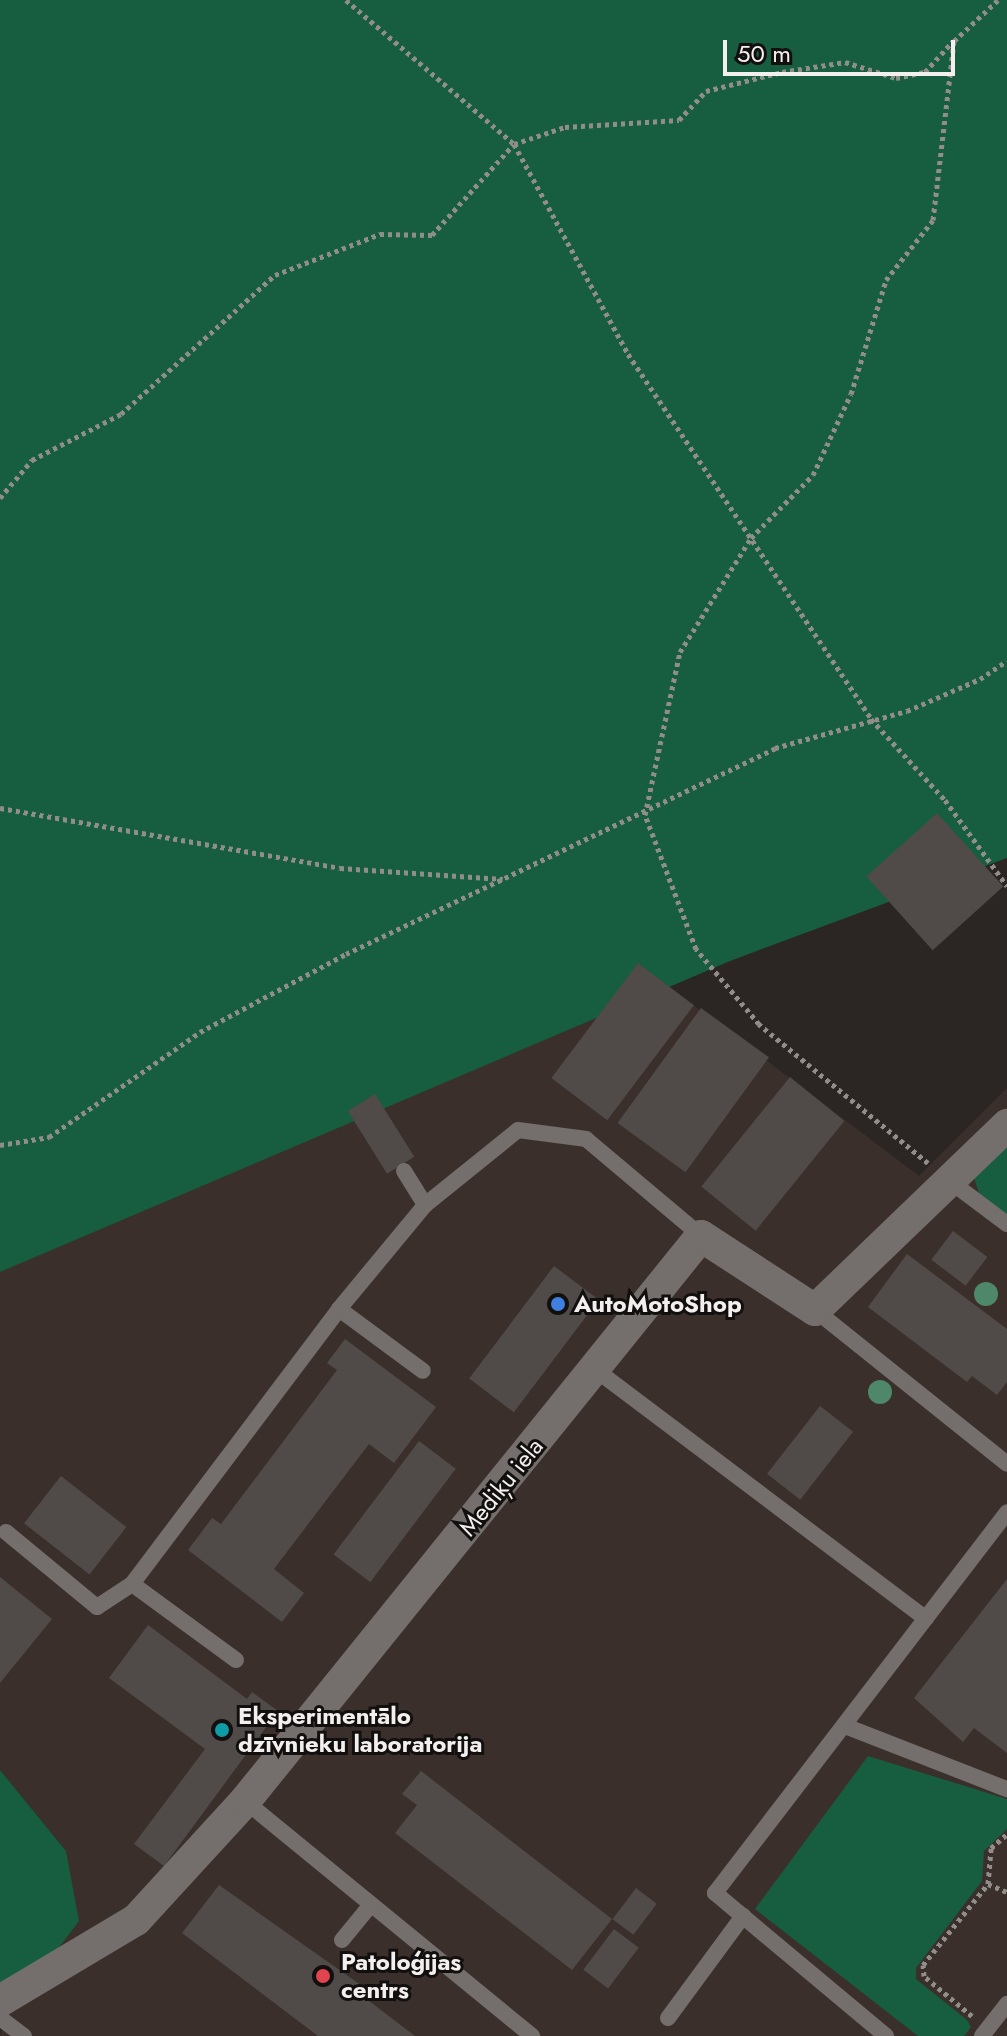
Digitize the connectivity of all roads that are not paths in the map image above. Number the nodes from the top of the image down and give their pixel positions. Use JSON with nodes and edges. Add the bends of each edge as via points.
{"nodes":[{"id":1,"x":1007,"y":1125,"type":"edge"},
{"id":2,"x":404,"y":1171,"type":"dead end"},
{"id":3,"x":947,"y":1179,"type":"junction"},
{"id":4,"x":425,"y":1205,"type":"junction"},
{"id":5,"x":1007,"y":1224,"type":"edge"},
{"id":6,"x":701,"y":1236,"type":"junction"},
{"id":7,"x":339,"y":1309,"type":"junction"},
{"id":8,"x":815,"y":1310,"type":"junction"},
{"id":9,"x":596,"y":1370,"type":"junction"},
{"id":10,"x":423,"y":1371,"type":"dead end"},
{"id":11,"x":1007,"y":1464,"type":"edge"},
{"id":12,"x":1007,"y":1512,"type":"edge"},
{"id":13,"x":6,"y":1532,"type":"dead end"},
{"id":14,"x":132,"y":1584,"type":"junction"},
{"id":15,"x":926,"y":1619,"type":"junction"},
{"id":16,"x":236,"y":1660,"type":"dead end"},
{"id":17,"x":845,"y":1726,"type":"junction"},
{"id":18,"x":1007,"y":1789,"type":"edge"},
{"id":19,"x":245,"y":1801,"type":"junction"},
{"id":20,"x":369,"y":1907,"type":"junction"},
{"id":21,"x":743,"y":1916,"type":"junction"},
{"id":22,"x":342,"y":1940,"type":"dead end"},
{"id":23,"x":0,"y":2001,"type":"edge"},
{"id":24,"x":1007,"y":2004,"type":"edge"},
{"id":25,"x":0,"y":2018,"type":"edge"},
{"id":26,"x":668,"y":2018,"type":"dead end"},
{"id":27,"x":984,"y":2032,"type":"edge"},
{"id":28,"x":24,"y":2036,"type":"edge"},
{"id":29,"x":532,"y":2036,"type":"edge"},
{"id":30,"x":886,"y":2036,"type":"edge"}],
"edges":[{"from":1,"to":3,"type":"street"},
{"from":2,"to":4,"type":"lane"},
{"from":3,"to":5,"type":"lane"},
{"from":3,"to":8,"type":"street"},
{"from":4,"to":6,"type":"lane","via":[[518,1130],[586,1139]]},
{"from":4,"to":7,"type":"lane"},
{"from":6,"to":8,"type":"street"},
{"from":6,"to":9,"type":"street","name":"Mediķu iela"},
{"from":7,"to":10,"type":"lane"},
{"from":7,"to":14,"type":"lane"},
{"from":8,"to":11,"type":"lane"},
{"from":9,"to":15,"type":"lane"},
{"from":9,"to":19,"type":"street","name":"Mediķu iela"},
{"from":12,"to":15,"type":"lane"},
{"from":13,"to":14,"type":"lane","via":[[97,1607]]},
{"from":14,"to":16,"type":"lane"},
{"from":15,"to":17,"type":"lane"},
{"from":17,"to":18,"type":"lane"},
{"from":17,"to":21,"type":"lane","via":[[715,1893]]},
{"from":19,"to":20,"type":"lane"},
{"from":19,"to":23,"type":"street","name":"Mediķu iela","via":[[136,1920]]},
{"from":20,"to":22,"type":"lane"},
{"from":20,"to":29,"type":"lane"},
{"from":21,"to":26,"type":"lane"},
{"from":21,"to":30,"type":"lane"},
{"from":24,"to":27,"type":"lane"},
{"from":25,"to":28,"type":"lane"}]}
